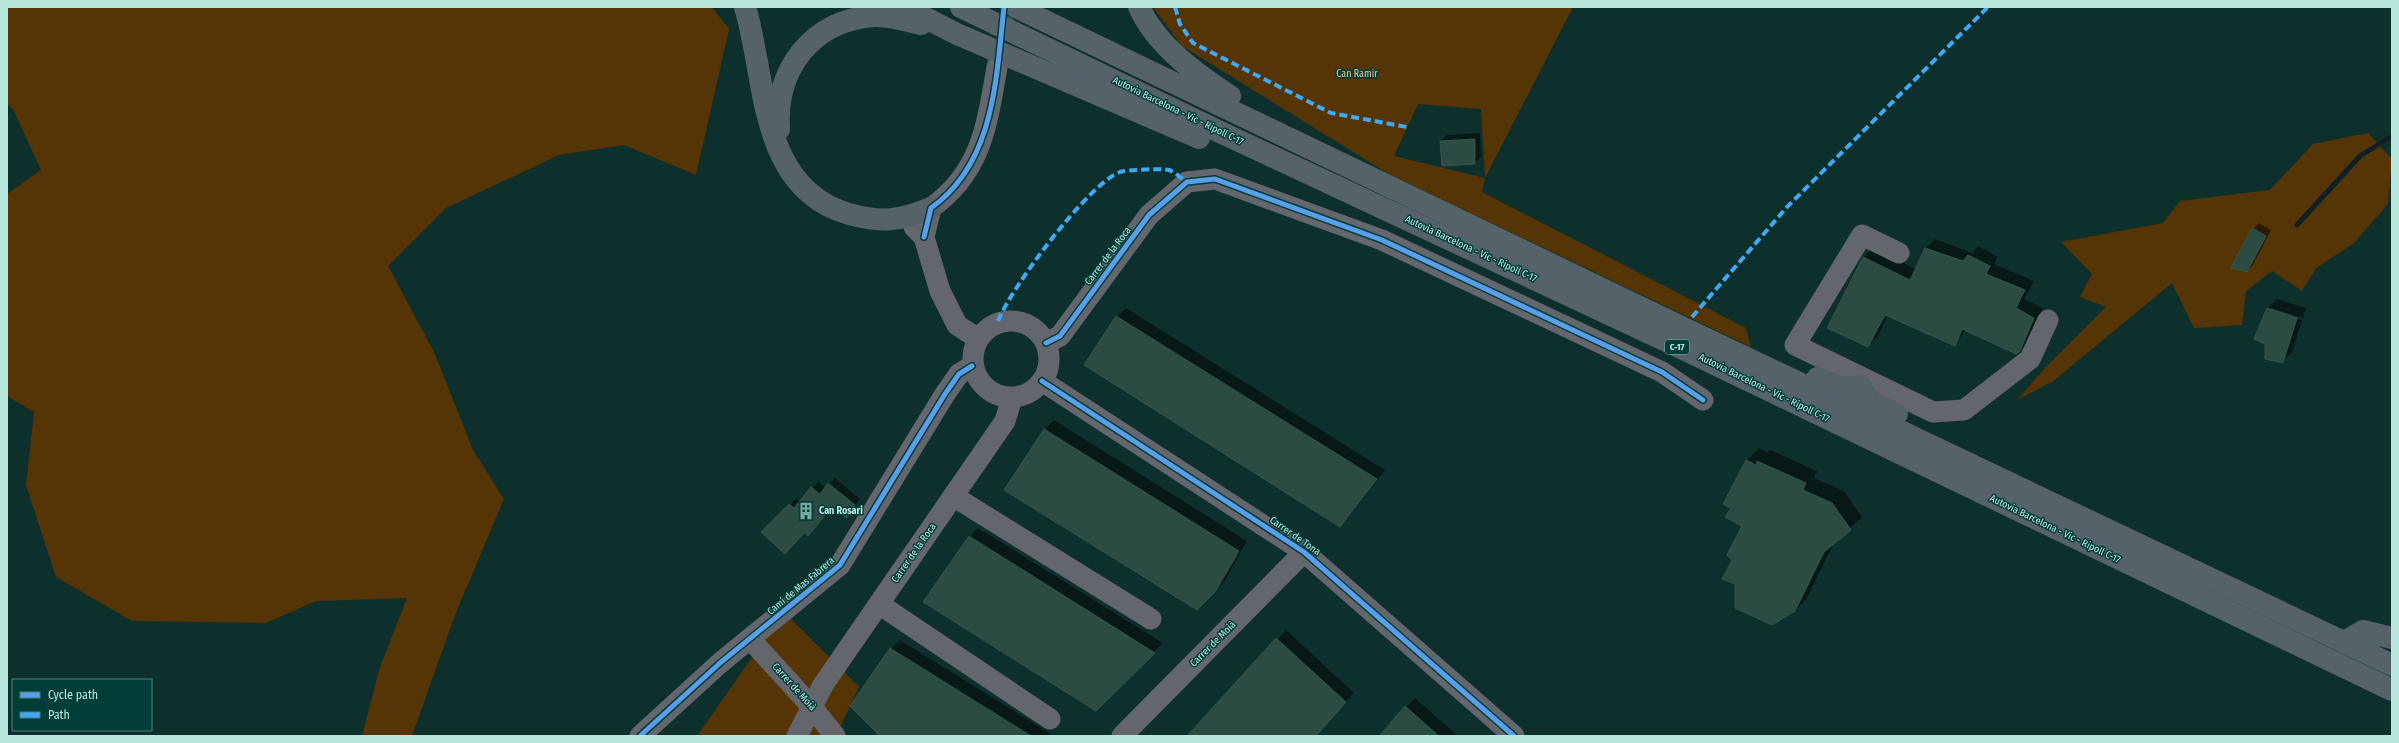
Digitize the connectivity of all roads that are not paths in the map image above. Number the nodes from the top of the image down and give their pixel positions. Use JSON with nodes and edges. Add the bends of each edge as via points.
{"nodes":[{"id":1,"x":746,"y":7,"type":"edge"},
{"id":2,"x":904,"y":7,"type":"edge"},
{"id":3,"x":961,"y":7,"type":"edge"},
{"id":4,"x":1016,"y":7,"type":"edge"},
{"id":5,"x":1139,"y":7,"type":"edge"},
{"id":6,"x":957,"y":34,"type":"junction"},
{"id":7,"x":997,"y":67,"type":"tunnel mouth"},
{"id":8,"x":1303,"y":144,"type":"junction"},
{"id":9,"x":780,"y":156,"type":"junction"},
{"id":10,"x":1350,"y":192,"type":"junction"},
{"id":11,"x":931,"y":208,"type":"junction"},
{"id":12,"x":905,"y":218,"type":"junction"},
{"id":13,"x":924,"y":237,"type":"junction"},
{"id":14,"x":1899,"y":253,"type":"dead end"},
{"id":15,"x":2048,"y":320,"type":"dead end"},
{"id":16,"x":977,"y":338,"type":"junction"},
{"id":17,"x":1046,"y":343,"type":"junction"},
{"id":18,"x":1746,"y":358,"type":"junction"},
{"id":19,"x":972,"y":366,"type":"junction"},
{"id":20,"x":1042,"y":381,"type":"junction"},
{"id":21,"x":1862,"y":382,"type":"junction"},
{"id":22,"x":1012,"y":398,"type":"junction"},
{"id":23,"x":1703,"y":400,"type":"dead end"},
{"id":24,"x":1960,"y":460,"type":"junction"},
{"id":25,"x":953,"y":496,"type":"junction"},
{"id":26,"x":1304,"y":552,"type":"junction"},
{"id":27,"x":879,"y":604,"type":"junction"},
{"id":28,"x":1151,"y":619,"type":"dead end"},
{"id":29,"x":2392,"y":638,"type":"edge"},
{"id":30,"x":751,"y":640,"type":"junction"},
{"id":31,"x":2344,"y":642,"type":"junction"},
{"id":32,"x":2392,"y":665,"type":"edge"},
{"id":33,"x":2392,"y":690,"type":"edge"},
{"id":34,"x":812,"y":707,"type":"junction"},
{"id":35,"x":1050,"y":718,"type":"dead end"},
{"id":36,"x":640,"y":736,"type":"edge"},
{"id":37,"x":797,"y":736,"type":"edge"},
{"id":38,"x":835,"y":736,"type":"edge"},
{"id":39,"x":1122,"y":736,"type":"edge"},
{"id":40,"x":1514,"y":736,"type":"edge"}],
"edges":[{"from":1,"to":9,"type":"highway","via":[[763,96]]},
{"from":2,"to":6,"type":"highway"},
{"from":3,"to":10,"type":"highway","name":"Autovia Barcelona - Vic - Ripoll C-17","number":"C-17"},
{"from":4,"to":8,"type":"highway","name":"Autovia Barcelona - Vic - Ripoll C-17","number":"C-17"},
{"from":5,"to":8,"type":"highway","via":[[1166,45],[1206,81]]},
{"from":6,"to":9,"type":"highway","via":[[893,17],[873,16],[836,24],[819,34],[804,48],[784,82],[778,120]]},
{"from":6,"to":10,"type":"highway","via":[[1255,162]]},
{"from":7,"to":11,"type":"street","via":[[986,130],[978,150],[958,184],[946,198]]},
{"from":8,"to":18,"type":"highway","name":"Autovia Barcelona - Vic - Ripoll C-17","number":"C-17"},
{"from":9,"to":12,"type":"highway","via":[[795,181],[839,211],[872,220]]},
{"from":10,"to":33,"type":"highway","name":"Autovia Barcelona - Vic - Ripoll C-17","number":"C-17","via":[[1675,345]]},
{"from":11,"to":12,"type":"highway"},
{"from":11,"to":13,"type":"street"},
{"from":12,"to":13,"type":"street"},
{"from":13,"to":16,"type":"street","via":[[940,291],[957,325]]},
{"from":14,"to":21,"type":"street","via":[[1862,235],[1795,345]]},
{"from":15,"to":21,"type":"street","via":[[2030,359],[1964,410],[1933,412]]},
{"from":16,"to":17,"type":"street","via":[[998,321],[1018,320],[1036,329]]},
{"from":16,"to":19,"type":"street"},
{"from":17,"to":20,"type":"street","via":[[1049,359]]},
{"from":17,"to":23,"type":"street","name":"Carrer de la Roca","via":[[1060,336],[1149,215],[1187,182],[1215,179],[1382,240],[1662,372]]},
{"from":18,"to":21,"type":"highway","via":[[1770,358],[1843,388]]},
{"from":18,"to":24,"type":"highway","name":"Autovia Barcelona - Vic - Ripoll C-17","number":"C-17"},
{"from":19,"to":22,"type":"street","via":[[977,380],[993,394]]},
{"from":19,"to":30,"type":"street","name":"Camí de Mas Fabrera","via":[[959,374],[945,394],[840,565]]},
{"from":20,"to":22,"type":"street","via":[[1028,394]]},
{"from":20,"to":26,"type":"street","name":"Carrer de Tona"},
{"from":21,"to":24,"type":"highway","via":[[1872,402],[1926,428]]},
{"from":22,"to":25,"type":"street","name":"Carrer de la Roca","via":[[1005,421]]},
{"from":24,"to":31,"type":"highway","name":"Autovia Barcelona - Vic - Ripoll C-17","number":"C-17"},
{"from":25,"to":27,"type":"street","name":"Carrer de la Roca"},
{"from":25,"to":28,"type":"street"},
{"from":26,"to":39,"type":"street","name":"Carrer de Moià"},
{"from":26,"to":40,"type":"street","name":"Carrer de Tona"},
{"from":27,"to":34,"type":"street","name":"Carrer de la Roca","via":[[823,685]]},
{"from":27,"to":35,"type":"street"},
{"from":29,"to":31,"type":"highway","via":[[2363,631]]},
{"from":30,"to":34,"type":"street","name":"Carrer de Moià"},
{"from":30,"to":36,"type":"street","name":"Camí de Mas Fabrera","via":[[713,669]]},
{"from":31,"to":32,"type":"highway","name":"Autovia Barcelona - Vic - Ripoll C-17","number":"C-17"},
{"from":34,"to":37,"type":"street","name":"Carrer de la Roca"},
{"from":34,"to":38,"type":"street","name":"Carrer de Moià"}]}
